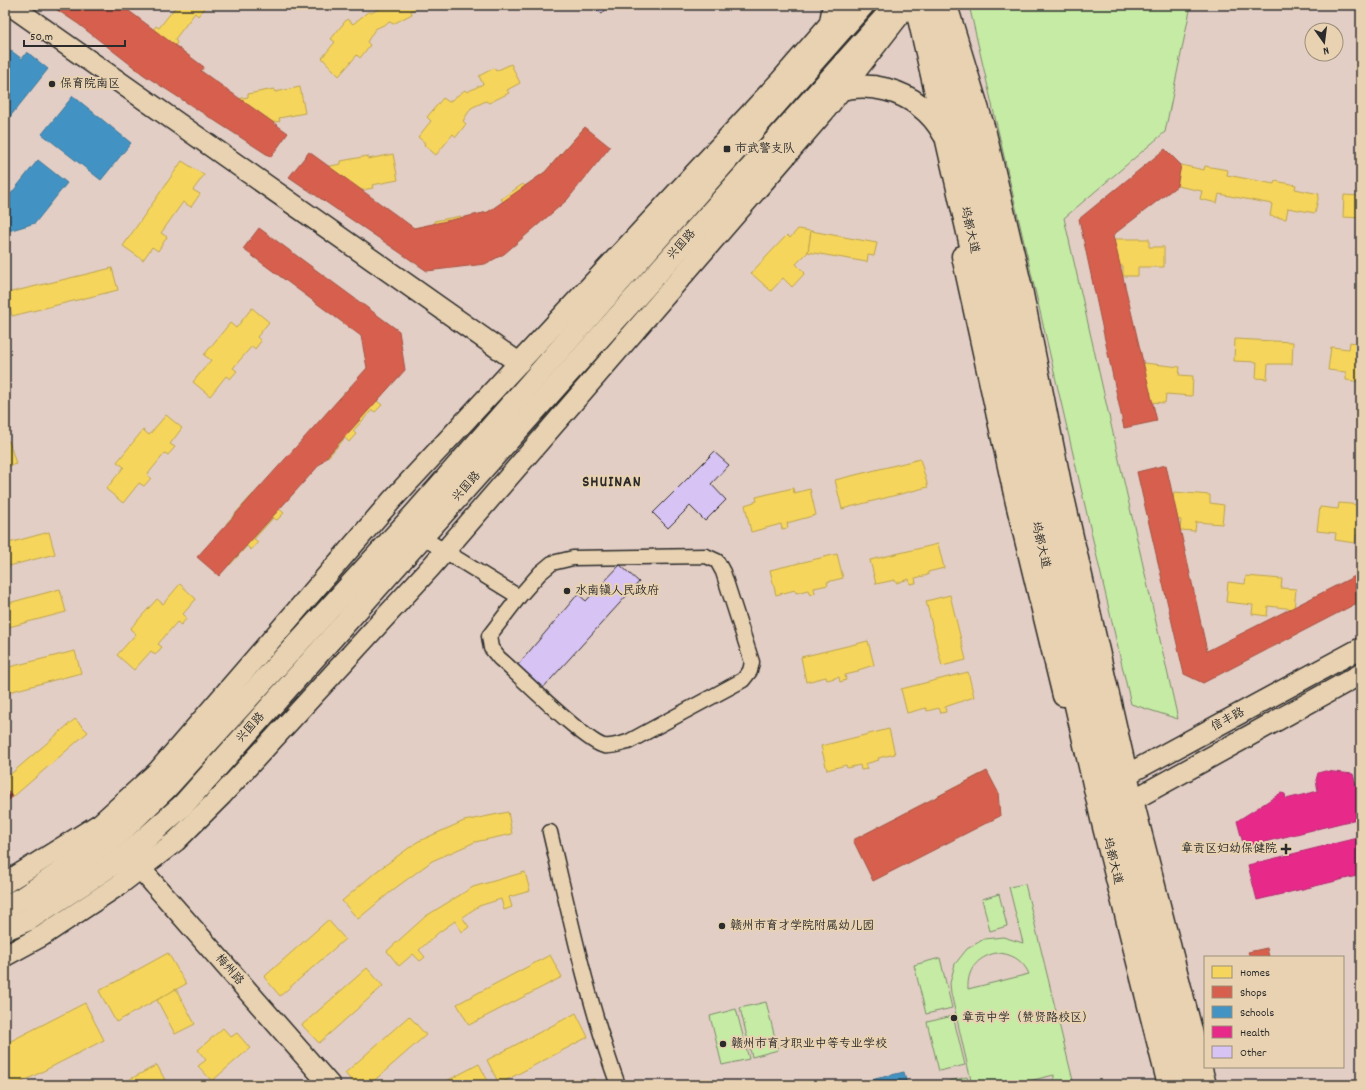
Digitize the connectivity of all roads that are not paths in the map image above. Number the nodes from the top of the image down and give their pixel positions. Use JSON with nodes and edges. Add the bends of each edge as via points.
{"nodes":[{"id":1,"x":10,"y":5,"type":"edge"},
{"id":2,"x":863,"y":5,"type":"edge"},
{"id":3,"x":896,"y":5,"type":"edge"},
{"id":4,"x":909,"y":5,"type":"edge"},
{"id":5,"x":916,"y":5,"type":"edge"},
{"id":6,"x":938,"y":5,"type":"edge"},
{"id":7,"x":947,"y":5,"type":"edge"},
{"id":8,"x":955,"y":5,"type":"edge"},
{"id":9,"x":837,"y":10,"type":"edge"},
{"id":10,"x":953,"y":27,"type":"junction"},
{"id":11,"x":818,"y":56,"type":"junction"},
{"id":12,"x":842,"y":89,"type":"junction"},
{"id":13,"x":806,"y":106,"type":"junction"},
{"id":14,"x":963,"y":114,"type":"junction"},
{"id":15,"x":932,"y":117,"type":"junction"},
{"id":16,"x":949,"y":144,"type":"junction"},
{"id":17,"x":519,"y":363,"type":"junction"},
{"id":18,"x":422,"y":537,"type":"junction"},
{"id":19,"x":445,"y":551,"type":"junction"},
{"id":20,"x":519,"y":597,"type":"junction"},
{"id":21,"x":1361,"y":648,"type":"edge"},
{"id":22,"x":1361,"y":674,"type":"edge"},
{"id":23,"x":1112,"y":785,"type":"junction"},
{"id":24,"x":1118,"y":809,"type":"junction"},
{"id":25,"x":550,"y":832,"type":"dead end"},
{"id":26,"x":135,"y":862,"type":"junction"},
{"id":27,"x":5,"y":883,"type":"edge"},
{"id":28,"x":5,"y":906,"type":"edge"},
{"id":29,"x":5,"y":930,"type":"edge"},
{"id":30,"x":5,"y":956,"type":"edge"},
{"id":31,"x":330,"y":1085,"type":"edge"},
{"id":32,"x":618,"y":1085,"type":"edge"},
{"id":33,"x":1158,"y":1085,"type":"edge"},
{"id":34,"x":1168,"y":1085,"type":"edge"},
{"id":35,"x":1187,"y":1085,"type":"edge"},
{"id":36,"x":1206,"y":1085,"type":"edge"}],
"edges":[{"from":1,"to":17,"type":"street"},
{"from":2,"to":11,"type":"main road","name":"兴国路"},
{"from":3,"to":13,"type":"main road","name":"兴国路"},
{"from":4,"to":12,"type":"street"},
{"from":4,"to":15,"type":"street"},
{"from":5,"to":16,"type":"main road","name":"坞都大道"},
{"from":6,"to":14,"type":"main road","name":"坞都大道"},
{"from":7,"to":10,"type":"street"},
{"from":8,"to":10,"type":"main road"},
{"from":9,"to":11,"type":"main road"},
{"from":9,"to":17,"type":"street","via":[[780,81]]},
{"from":10,"to":14,"type":"main road","via":[[955,68]]},
{"from":10,"to":23,"type":"street","via":[[989,148],[1021,284],[1061,484]]},
{"from":11,"to":28,"type":"main road","name":"兴国路","via":[[416,513],[168,787],[116,836],[22,899]]},
{"from":12,"to":13,"type":"main road","via":[[827,93]]},
{"from":12,"to":15,"type":"main road","via":[[865,86],[891,90],[916,102]]},
{"from":12,"to":19,"type":"street"},
{"from":13,"to":18,"type":"main road","name":"兴国路"},
{"from":14,"to":23,"type":"main road","name":"坞都大道"},
{"from":15,"to":16,"type":"main road"},
{"from":15,"to":33,"type":"street","via":[[1016,503]]},
{"from":16,"to":23,"type":"main road","name":"坞都大道"},
{"from":17,"to":27,"type":"street","via":[[392,500],[157,772],[101,823]]},
{"from":18,"to":19,"type":"street"},
{"from":18,"to":26,"type":"main road","name":"兴国路"},
{"from":19,"to":20,"type":"street"},
{"from":19,"to":26,"type":"street","via":[[222,795],[176,840]]},
{"from":20,"to":20,"type":"street","via":[[489,636],[491,648],[579,730],[603,746],[628,742],[743,680],[750,671],[752,662],[723,572],[717,561],[706,556],[573,558],[552,562]]},
{"from":21,"to":23,"type":"street","name":"信丰路"},
{"from":22,"to":24,"type":"street","name":"信丰路"},
{"from":23,"to":24,"type":"main road","name":"坞都大道"},
{"from":23,"to":24,"type":"street"},
{"from":24,"to":34,"type":"main road","name":"坞都大道"},
{"from":24,"to":35,"type":"main road","name":"坞都大道"},
{"from":24,"to":36,"type":"street"},
{"from":25,"to":32,"type":"street","via":[[580,958],[606,1052]]},
{"from":26,"to":29,"type":"main road","name":"兴国路"},
{"from":26,"to":30,"type":"street","via":[[42,936]]},
{"from":26,"to":31,"type":"street","name":"梅州路"}]}
